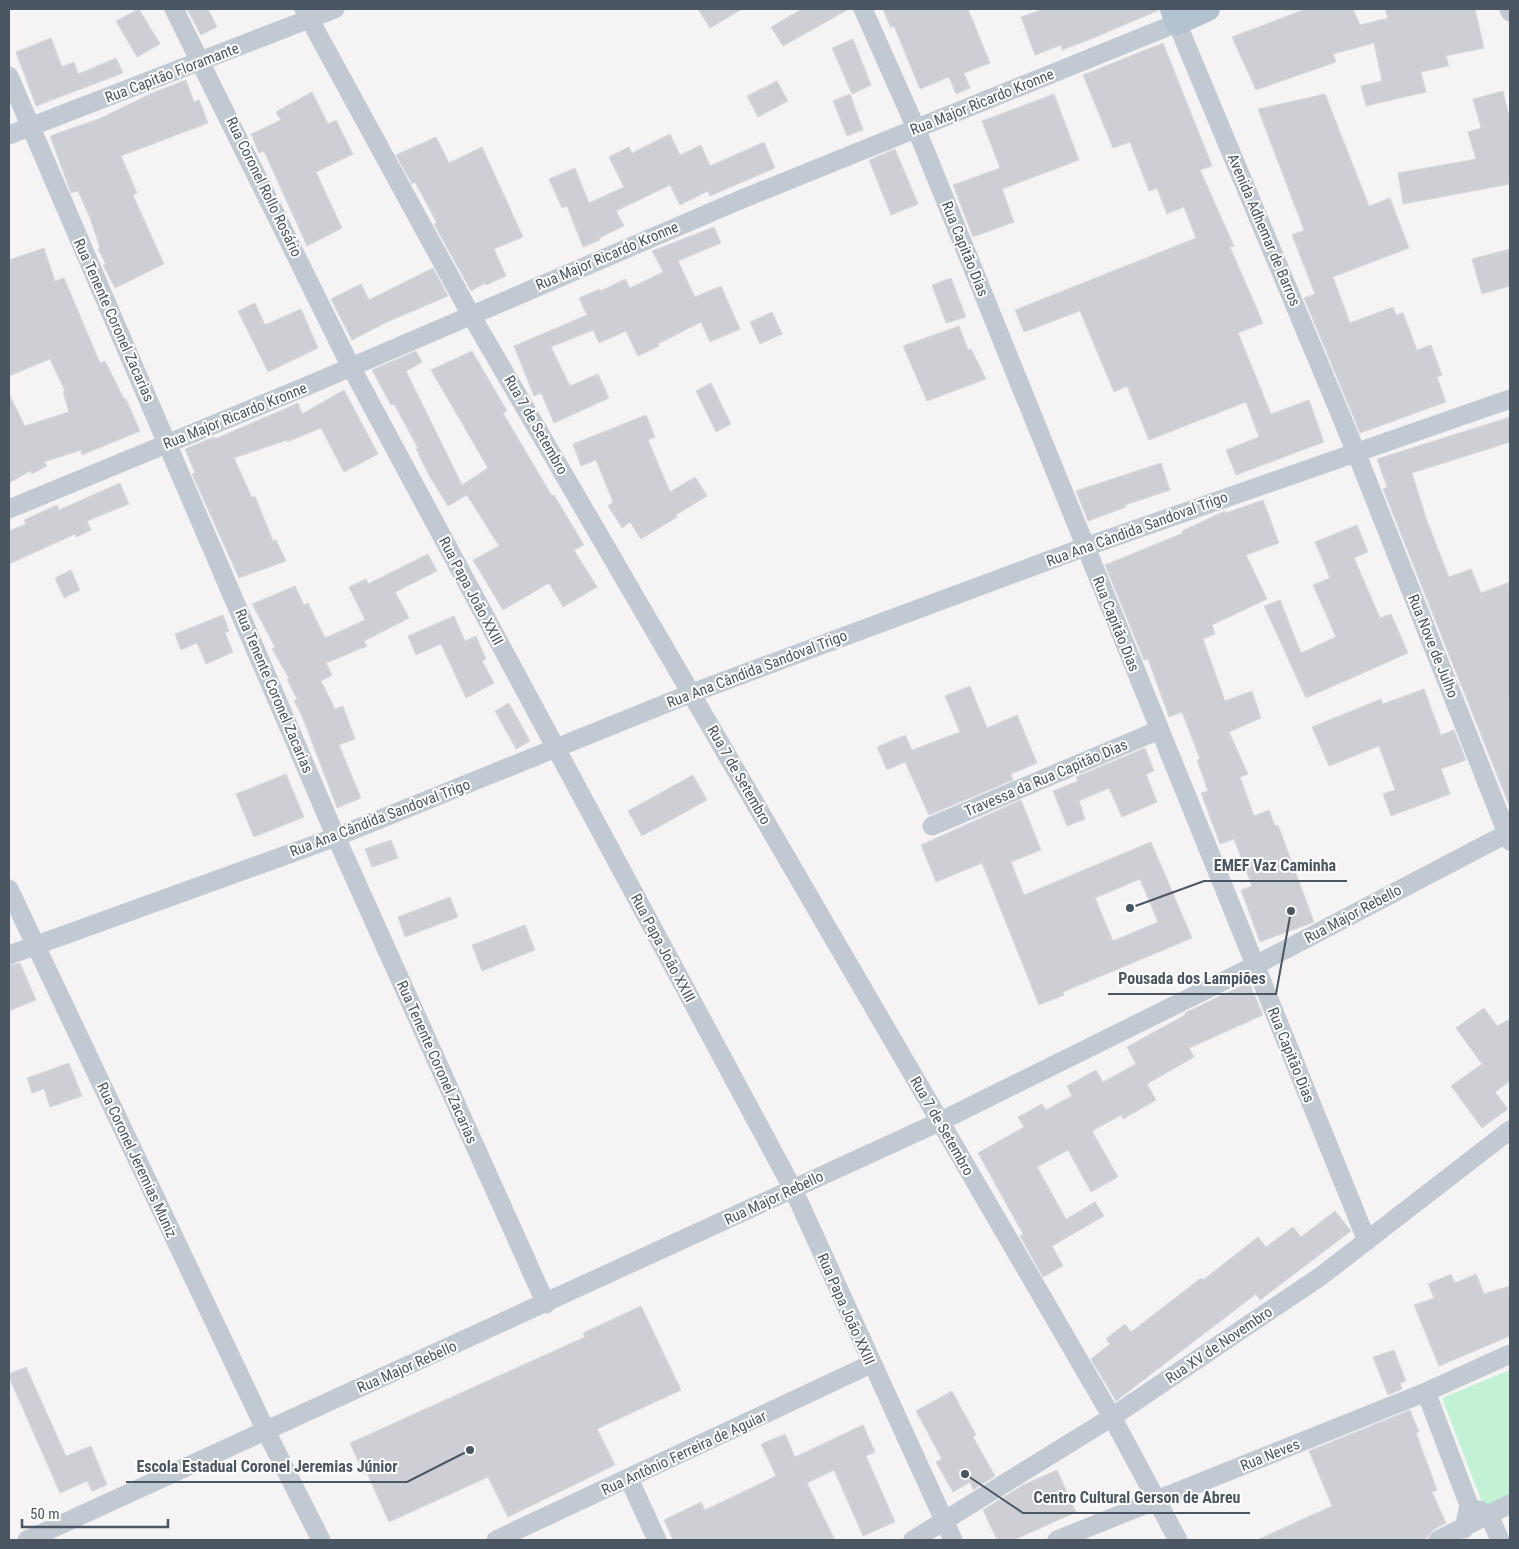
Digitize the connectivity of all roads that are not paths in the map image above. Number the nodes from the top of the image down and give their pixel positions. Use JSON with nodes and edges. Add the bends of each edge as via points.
{"nodes":[{"id":1,"x":174,"y":9,"type":"edge"},
{"id":2,"x":335,"y":9,"type":"edge"},
{"id":3,"x":863,"y":9,"type":"edge"},
{"id":4,"x":1208,"y":9,"type":"edge"},
{"id":5,"x":306,"y":14,"type":"edge"},
{"id":6,"x":1175,"y":16,"type":"edge"},
{"id":7,"x":202,"y":61,"type":"junction"},
{"id":8,"x":9,"y":76,"type":"edge"},
{"id":9,"x":30,"y":128,"type":"junction"},
{"id":10,"x":916,"y":128,"type":"junction"},
{"id":11,"x":9,"y":136,"type":"edge"},
{"id":12,"x":471,"y":315,"type":"junction"},
{"id":13,"x":351,"y":367,"type":"junction"},
{"id":14,"x":1510,"y":399,"type":"edge"},
{"id":15,"x":168,"y":443,"type":"junction"},
{"id":16,"x":1356,"y":452,"type":"junction"},
{"id":17,"x":9,"y":509,"type":"edge"},
{"id":18,"x":1085,"y":547,"type":"junction"},
{"id":19,"x":692,"y":693,"type":"junction"},
{"id":20,"x":1159,"y":730,"type":"junction"},
{"id":21,"x":556,"y":749,"type":"junction"},
{"id":22,"x":932,"y":826,"type":"dead end"},
{"id":23,"x":336,"y":836,"type":"junction"},
{"id":24,"x":1509,"y":836,"type":"edge"},
{"id":25,"x":9,"y":889,"type":"edge"},
{"id":26,"x":36,"y":946,"type":"junction"},
{"id":27,"x":9,"y":955,"type":"edge"},
{"id":28,"x":1254,"y":966,"type":"junction"},
{"id":29,"x":939,"y":1122,"type":"junction"},
{"id":30,"x":1510,"y":1130,"type":"edge"},
{"id":31,"x":793,"y":1189,"type":"junction"},
{"id":32,"x":1367,"y":1241,"type":"junction"},
{"id":33,"x":546,"y":1304,"type":"junction"},
{"id":34,"x":1510,"y":1354,"type":"edge"},
{"id":35,"x":871,"y":1364,"type":"junction"},
{"id":36,"x":1426,"y":1392,"type":"junction"},
{"id":37,"x":1112,"y":1417,"type":"junction"},
{"id":38,"x":266,"y":1431,"type":"junction"},
{"id":39,"x":629,"y":1479,"type":"junction"},
{"id":40,"x":1156,"y":1501,"type":"junction"},
{"id":41,"x":1510,"y":1504,"type":"edge"},
{"id":42,"x":1469,"y":1505,"type":"junction"},
{"id":43,"x":1489,"y":1515,"type":"junction"},
{"id":44,"x":942,"y":1520,"type":"junction"},
{"id":45,"x":1466,"y":1535,"type":"edge"},
{"id":46,"x":27,"y":1540,"type":"edge"},
{"id":47,"x":321,"y":1540,"type":"edge"},
{"id":48,"x":496,"y":1540,"type":"edge"},
{"id":49,"x":658,"y":1540,"type":"edge"},
{"id":50,"x":913,"y":1540,"type":"edge"},
{"id":51,"x":953,"y":1540,"type":"edge"},
{"id":52,"x":1057,"y":1540,"type":"edge"},
{"id":53,"x":1178,"y":1540,"type":"edge"},
{"id":54,"x":1438,"y":1540,"type":"edge"},
{"id":55,"x":1500,"y":1540,"type":"edge"}],
"edges":[{"from":1,"to":7,"type":"street","name":"Rua Coronel Rollo Rosário"},
{"from":2,"to":5,"type":"street","name":"Rua Capitão Floramante"},
{"from":3,"to":10,"type":"street","name":"Rua Capitão Dias"},
{"from":4,"to":6,"type":"main road","name":"Rua Major Ricardo Kronne"},
{"from":5,"to":7,"type":"street","name":"Rua Capitão Floramante"},
{"from":5,"to":12,"type":"street","name":"Rua 7 de Setembro"},
{"from":6,"to":10,"type":"street","name":"Rua Major Ricardo Kronne"},
{"from":6,"to":16,"type":"street","name":"Avenida Adhemar de Barros"},
{"from":7,"to":9,"type":"street","name":"Rua Capitão Floramante"},
{"from":7,"to":13,"type":"street","name":"Rua Coronel Rollo Rosário"},
{"from":8,"to":9,"type":"street","name":"Rua Tenente Coronel Zacarias"},
{"from":9,"to":11,"type":"street","name":"Rua Capitão Floramante"},
{"from":9,"to":15,"type":"street","name":"Rua Tenente Coronel Zacarias"},
{"from":10,"to":12,"type":"street","name":"Rua Major Ricardo Kronne","via":[[742,198]]},
{"from":10,"to":18,"type":"street","name":"Rua Capitão Dias"},
{"from":12,"to":13,"type":"street","name":"Rua Major Ricardo Kronne"},
{"from":12,"to":19,"type":"street","name":"Rua 7 de Setembro"},
{"from":13,"to":15,"type":"street","name":"Rua Major Ricardo Kronne"},
{"from":13,"to":21,"type":"street","name":"Rua Papa João XXIII"},
{"from":14,"to":16,"type":"street","name":"Rua Ana Cândida Sandoval Trigo"},
{"from":15,"to":17,"type":"street","name":"Rua Major Ricardo Kronne"},
{"from":15,"to":23,"type":"street","name":"Rua Tenente Coronel Zacarias"},
{"from":16,"to":18,"type":"street","name":"Rua Ana Cândida Sandoval Trigo"},
{"from":16,"to":24,"type":"street","name":"Rua Nove de Julho"},
{"from":18,"to":19,"type":"street","name":"Rua Ana Cândida Sandoval Trigo"},
{"from":18,"to":20,"type":"street","name":"Rua Capitão Dias"},
{"from":19,"to":21,"type":"street","name":"Rua Ana Cândida Sandoval Trigo"},
{"from":19,"to":29,"type":"street","name":"Rua 7 de Setembro"},
{"from":20,"to":22,"type":"street","name":"Travessa da Rua Capitão Dias"},
{"from":20,"to":28,"type":"street","name":"Rua Capitão Dias"},
{"from":21,"to":23,"type":"street","name":"Rua Ana Cândida Sandoval Trigo"},
{"from":21,"to":31,"type":"street","name":"Rua Papa João XXIII"},
{"from":23,"to":26,"type":"street","name":"Rua Ana Cândida Sandoval Trigo"},
{"from":23,"to":33,"type":"street","name":"Rua Tenente Coronel Zacarias"},
{"from":24,"to":28,"type":"street","name":"Rua Major Rebello"},
{"from":25,"to":26,"type":"street","name":"Rua Coronel Jeremias Muniz"},
{"from":26,"to":27,"type":"street","name":"Rua Ana Cândida Sandoval Trigo"},
{"from":26,"to":38,"type":"street","name":"Rua Coronel Jeremias Muniz"},
{"from":28,"to":29,"type":"street","name":"Rua Major Rebello"},
{"from":28,"to":32,"type":"street","name":"Rua Capitão Dias"},
{"from":29,"to":31,"type":"street","name":"Rua Major Rebello"},
{"from":29,"to":37,"type":"street","name":"Rua 7 de Setembro"},
{"from":30,"to":32,"type":"street","name":"Rua XV de Novembro"},
{"from":31,"to":33,"type":"street","name":"Rua Major Rebello"},
{"from":31,"to":35,"type":"street","name":"Rua Papa João XXIII"},
{"from":32,"to":37,"type":"street","name":"Rua XV de Novembro","via":[[1321,1276]]},
{"from":33,"to":38,"type":"street","name":"Rua Major Rebello"},
{"from":34,"to":36,"type":"street","name":"Rua Neves"},
{"from":35,"to":39,"type":"street","name":"Rua Antônio Ferreira de Aguiar"},
{"from":35,"to":44,"type":"street","name":"Rua Papa João XXIII"},
{"from":36,"to":40,"type":"street","name":"Rua Neves"},
{"from":36,"to":42,"type":"street"},
{"from":37,"to":40,"type":"street","name":"Rua 7 de Setembro"},
{"from":37,"to":44,"type":"street","name":"Rua XV de Novembro"},
{"from":38,"to":46,"type":"street","name":"Rua Major Rebello"},
{"from":38,"to":47,"type":"street","name":"Rua Coronel Jeremias Muniz"},
{"from":39,"to":48,"type":"street","name":"Rua Antônio Ferreira de Aguiar"},
{"from":39,"to":49,"type":"street"},
{"from":40,"to":52,"type":"street","name":"Rua Neves"},
{"from":40,"to":53,"type":"street","name":"Rua 7 de Setembro"},
{"from":41,"to":43,"type":"street"},
{"from":42,"to":43,"type":"street"},
{"from":42,"to":45,"type":"street"},
{"from":43,"to":45,"type":"street"},
{"from":43,"to":55,"type":"street"},
{"from":44,"to":50,"type":"street","name":"Rua XV de Novembro"},
{"from":44,"to":51,"type":"street","name":"Rua Papa João XXIII"},
{"from":45,"to":54,"type":"street"}]}
